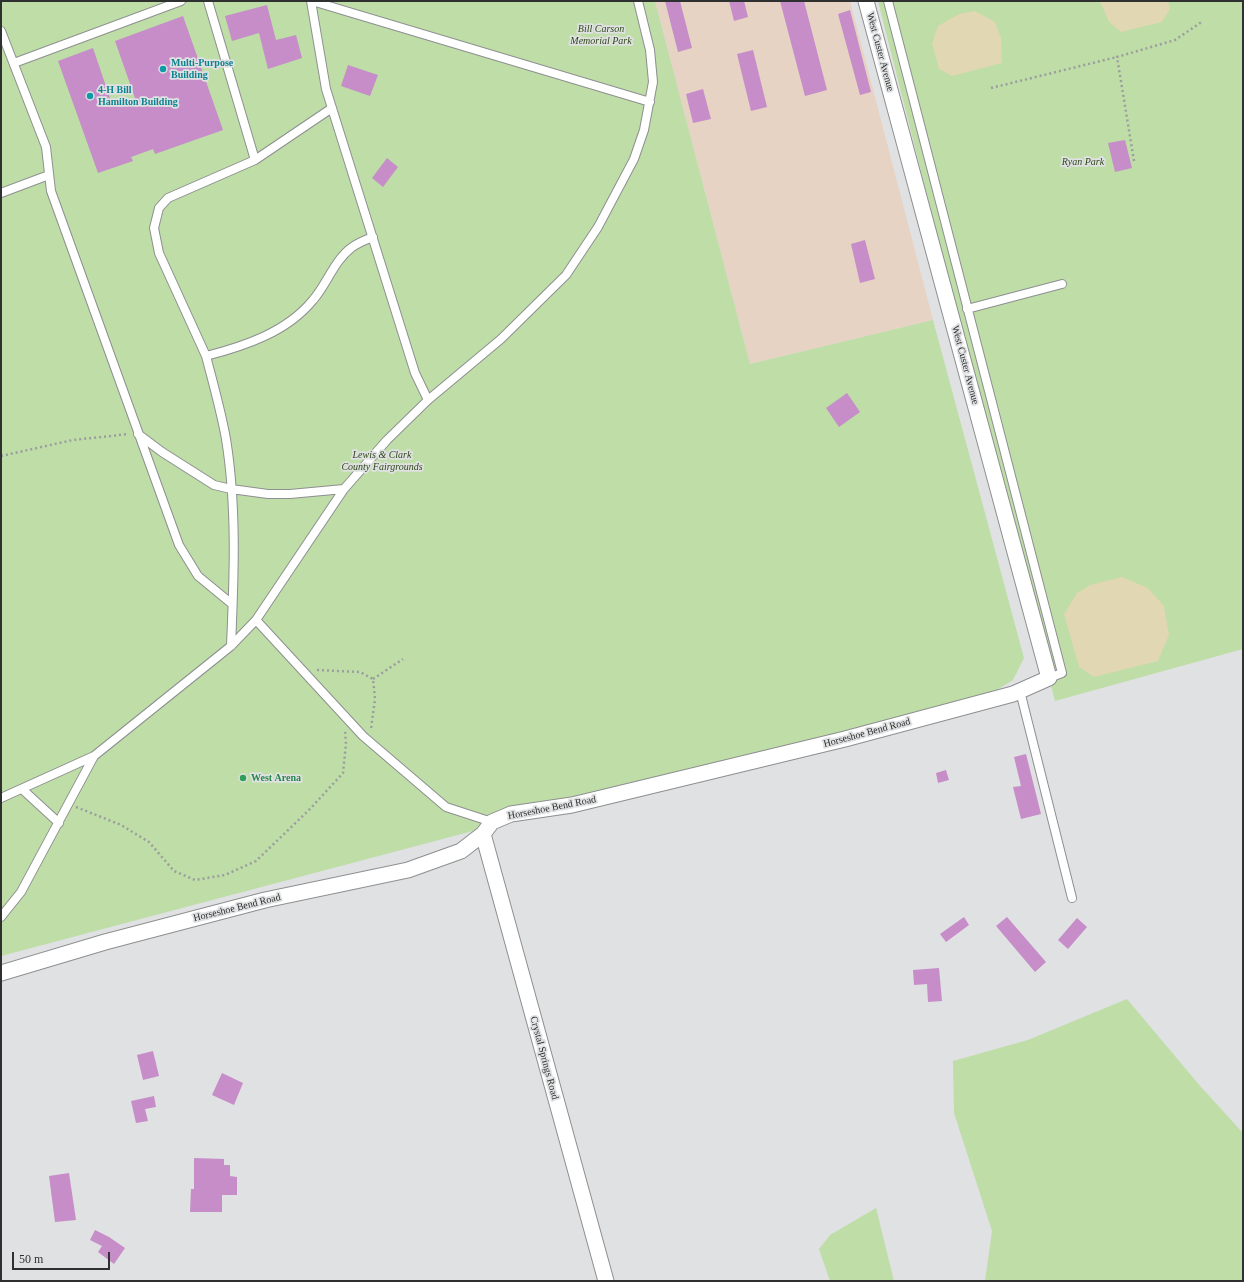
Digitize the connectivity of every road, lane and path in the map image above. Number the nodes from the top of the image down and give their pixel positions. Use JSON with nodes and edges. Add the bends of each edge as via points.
{"nodes":[{"id":1,"x":181,"y":1,"type":"edge"},
{"id":2,"x":208,"y":1,"type":"edge"},
{"id":3,"x":312,"y":1,"type":"edge"},
{"id":4,"x":638,"y":1,"type":"edge"},
{"id":5,"x":866,"y":1,"type":"edge"},
{"id":6,"x":888,"y":1,"type":"edge"},
{"id":7,"x":1203,"y":21,"type":"dead end"},
{"id":8,"x":1,"y":31,"type":"edge"},
{"id":9,"x":1117,"y":57,"type":"junction"},
{"id":10,"x":14,"y":63,"type":"junction"},
{"id":11,"x":991,"y":88,"type":"dead end"},
{"id":12,"x":650,"y":102,"type":"junction"},
{"id":13,"x":332,"y":108,"type":"junction"},
{"id":14,"x":255,"y":160,"type":"junction"},
{"id":15,"x":1134,"y":161,"type":"dead end"},
{"id":16,"x":49,"y":175,"type":"junction"},
{"id":17,"x":1,"y":193,"type":"edge"},
{"id":18,"x":373,"y":237,"type":"junction"},
{"id":19,"x":1062,"y":284,"type":"dead end"},
{"id":20,"x":967,"y":309,"type":"junction"},
{"id":21,"x":206,"y":356,"type":"junction"},
{"id":22,"x":428,"y":400,"type":"junction"},
{"id":23,"x":138,"y":433,"type":"junction"},
{"id":24,"x":1,"y":456,"type":"edge"},
{"id":25,"x":231,"y":489,"type":"junction"},
{"id":26,"x":344,"y":489,"type":"junction"},
{"id":27,"x":232,"y":604,"type":"junction"},
{"id":28,"x":256,"y":620,"type":"junction"},
{"id":29,"x":230,"y":646,"type":"junction"},
{"id":30,"x":402,"y":659,"type":"dead end"},
{"id":31,"x":301,"y":669,"type":"junction"},
{"id":32,"x":1049,"y":678,"type":"junction"},
{"id":33,"x":373,"y":679,"type":"junction"},
{"id":34,"x":1020,"y":691,"type":"junction"},
{"id":35,"x":344,"y":716,"type":"junction"},
{"id":36,"x":369,"y":742,"type":"junction"},
{"id":37,"x":94,"y":756,"type":"junction"},
{"id":38,"x":22,"y":789,"type":"junction"},
{"id":39,"x":1,"y":798,"type":"edge"},
{"id":40,"x":69,"y":805,"type":"junction"},
{"id":41,"x":492,"y":822,"type":"junction"},
{"id":42,"x":59,"y":823,"type":"junction"},
{"id":43,"x":483,"y":834,"type":"junction"},
{"id":44,"x":1072,"y":898,"type":"dead end"},
{"id":45,"x":1,"y":917,"type":"edge"},
{"id":46,"x":1,"y":973,"type":"edge"},
{"id":47,"x":606,"y":1281,"type":"edge"}],
"edges":[{"from":1,"to":10,"type":"lane"},
{"from":2,"to":14,"type":"lane"},
{"from":3,"to":12,"type":"lane"},
{"from":3,"to":13,"type":"lane","via":[[326,90]]},
{"from":4,"to":12,"type":"lane","via":[[650,50],[653,82]]},
{"from":5,"to":32,"type":"street","name":"West Custer Avenue"},
{"from":6,"to":20,"type":"lane"},
{"from":7,"to":9,"type":"path","via":[[1175,40]]},
{"from":8,"to":10,"type":"lane"},
{"from":9,"to":11,"type":"path"},
{"from":9,"to":15,"type":"path"},
{"from":10,"to":16,"type":"lane","via":[[46,147]]},
{"from":12,"to":22,"type":"lane","via":[[634,160],[598,227],[566,275],[501,339]]},
{"from":13,"to":14,"type":"lane"},
{"from":13,"to":18,"type":"lane"},
{"from":14,"to":21,"type":"lane","via":[[168,198],[159,208],[154,228],[159,253]]},
{"from":16,"to":17,"type":"lane"},
{"from":16,"to":23,"type":"lane","via":[[50,191]]},
{"from":18,"to":21,"type":"lane","via":[[351,248],[340,259],[313,300],[294,318],[272,333]]},
{"from":18,"to":22,"type":"lane","via":[[416,373]]},
{"from":19,"to":20,"type":"lane"},
{"from":20,"to":32,"type":"lane","via":[[1062,673]]},
{"from":21,"to":25,"type":"lane","via":[[226,438]]},
{"from":22,"to":26,"type":"lane","via":[[387,440]]},
{"from":23,"to":24,"type":"path","via":[[73,440]]},
{"from":23,"to":25,"type":"lane","via":[[162,452],[214,485]]},
{"from":23,"to":27,"type":"lane","via":[[179,544],[198,576]]},
{"from":25,"to":26,"type":"lane","via":[[268,494]]},
{"from":25,"to":27,"type":"lane","via":[[234,522]]},
{"from":26,"to":28,"type":"lane"},
{"from":27,"to":29,"type":"lane"},
{"from":28,"to":29,"type":"lane"},
{"from":28,"to":31,"type":"lane"},
{"from":29,"to":37,"type":"lane"},
{"from":30,"to":33,"type":"path"},
{"from":31,"to":33,"type":"path","via":[[360,672]]},
{"from":31,"to":35,"type":"lane"},
{"from":32,"to":34,"type":"street"},
{"from":33,"to":36,"type":"path","via":[[375,699]]},
{"from":34,"to":41,"type":"street","name":"Horseshoe Bend Road","via":[[845,739],[580,803],[510,814]]},
{"from":34,"to":44,"type":"lane"},
{"from":35,"to":36,"type":"lane"},
{"from":35,"to":40,"type":"path","via":[[346,744],[343,773],[256,861],[225,875],[195,880],[174,871],[149,842],[121,825]]},
{"from":36,"to":41,"type":"lane","via":[[446,807]]},
{"from":37,"to":38,"type":"lane"},
{"from":37,"to":40,"type":"lane"},
{"from":38,"to":39,"type":"lane"},
{"from":38,"to":42,"type":"lane"},
{"from":40,"to":42,"type":"lane"},
{"from":41,"to":43,"type":"street","name":"Horseshoe Bend Road"},
{"from":42,"to":45,"type":"lane","via":[[21,892]]},
{"from":43,"to":46,"type":"street","name":"Horseshoe Bend Road","via":[[461,851],[408,870],[265,900],[105,942]]},
{"from":43,"to":47,"type":"street","name":"Crystal Springs Road"}]}
